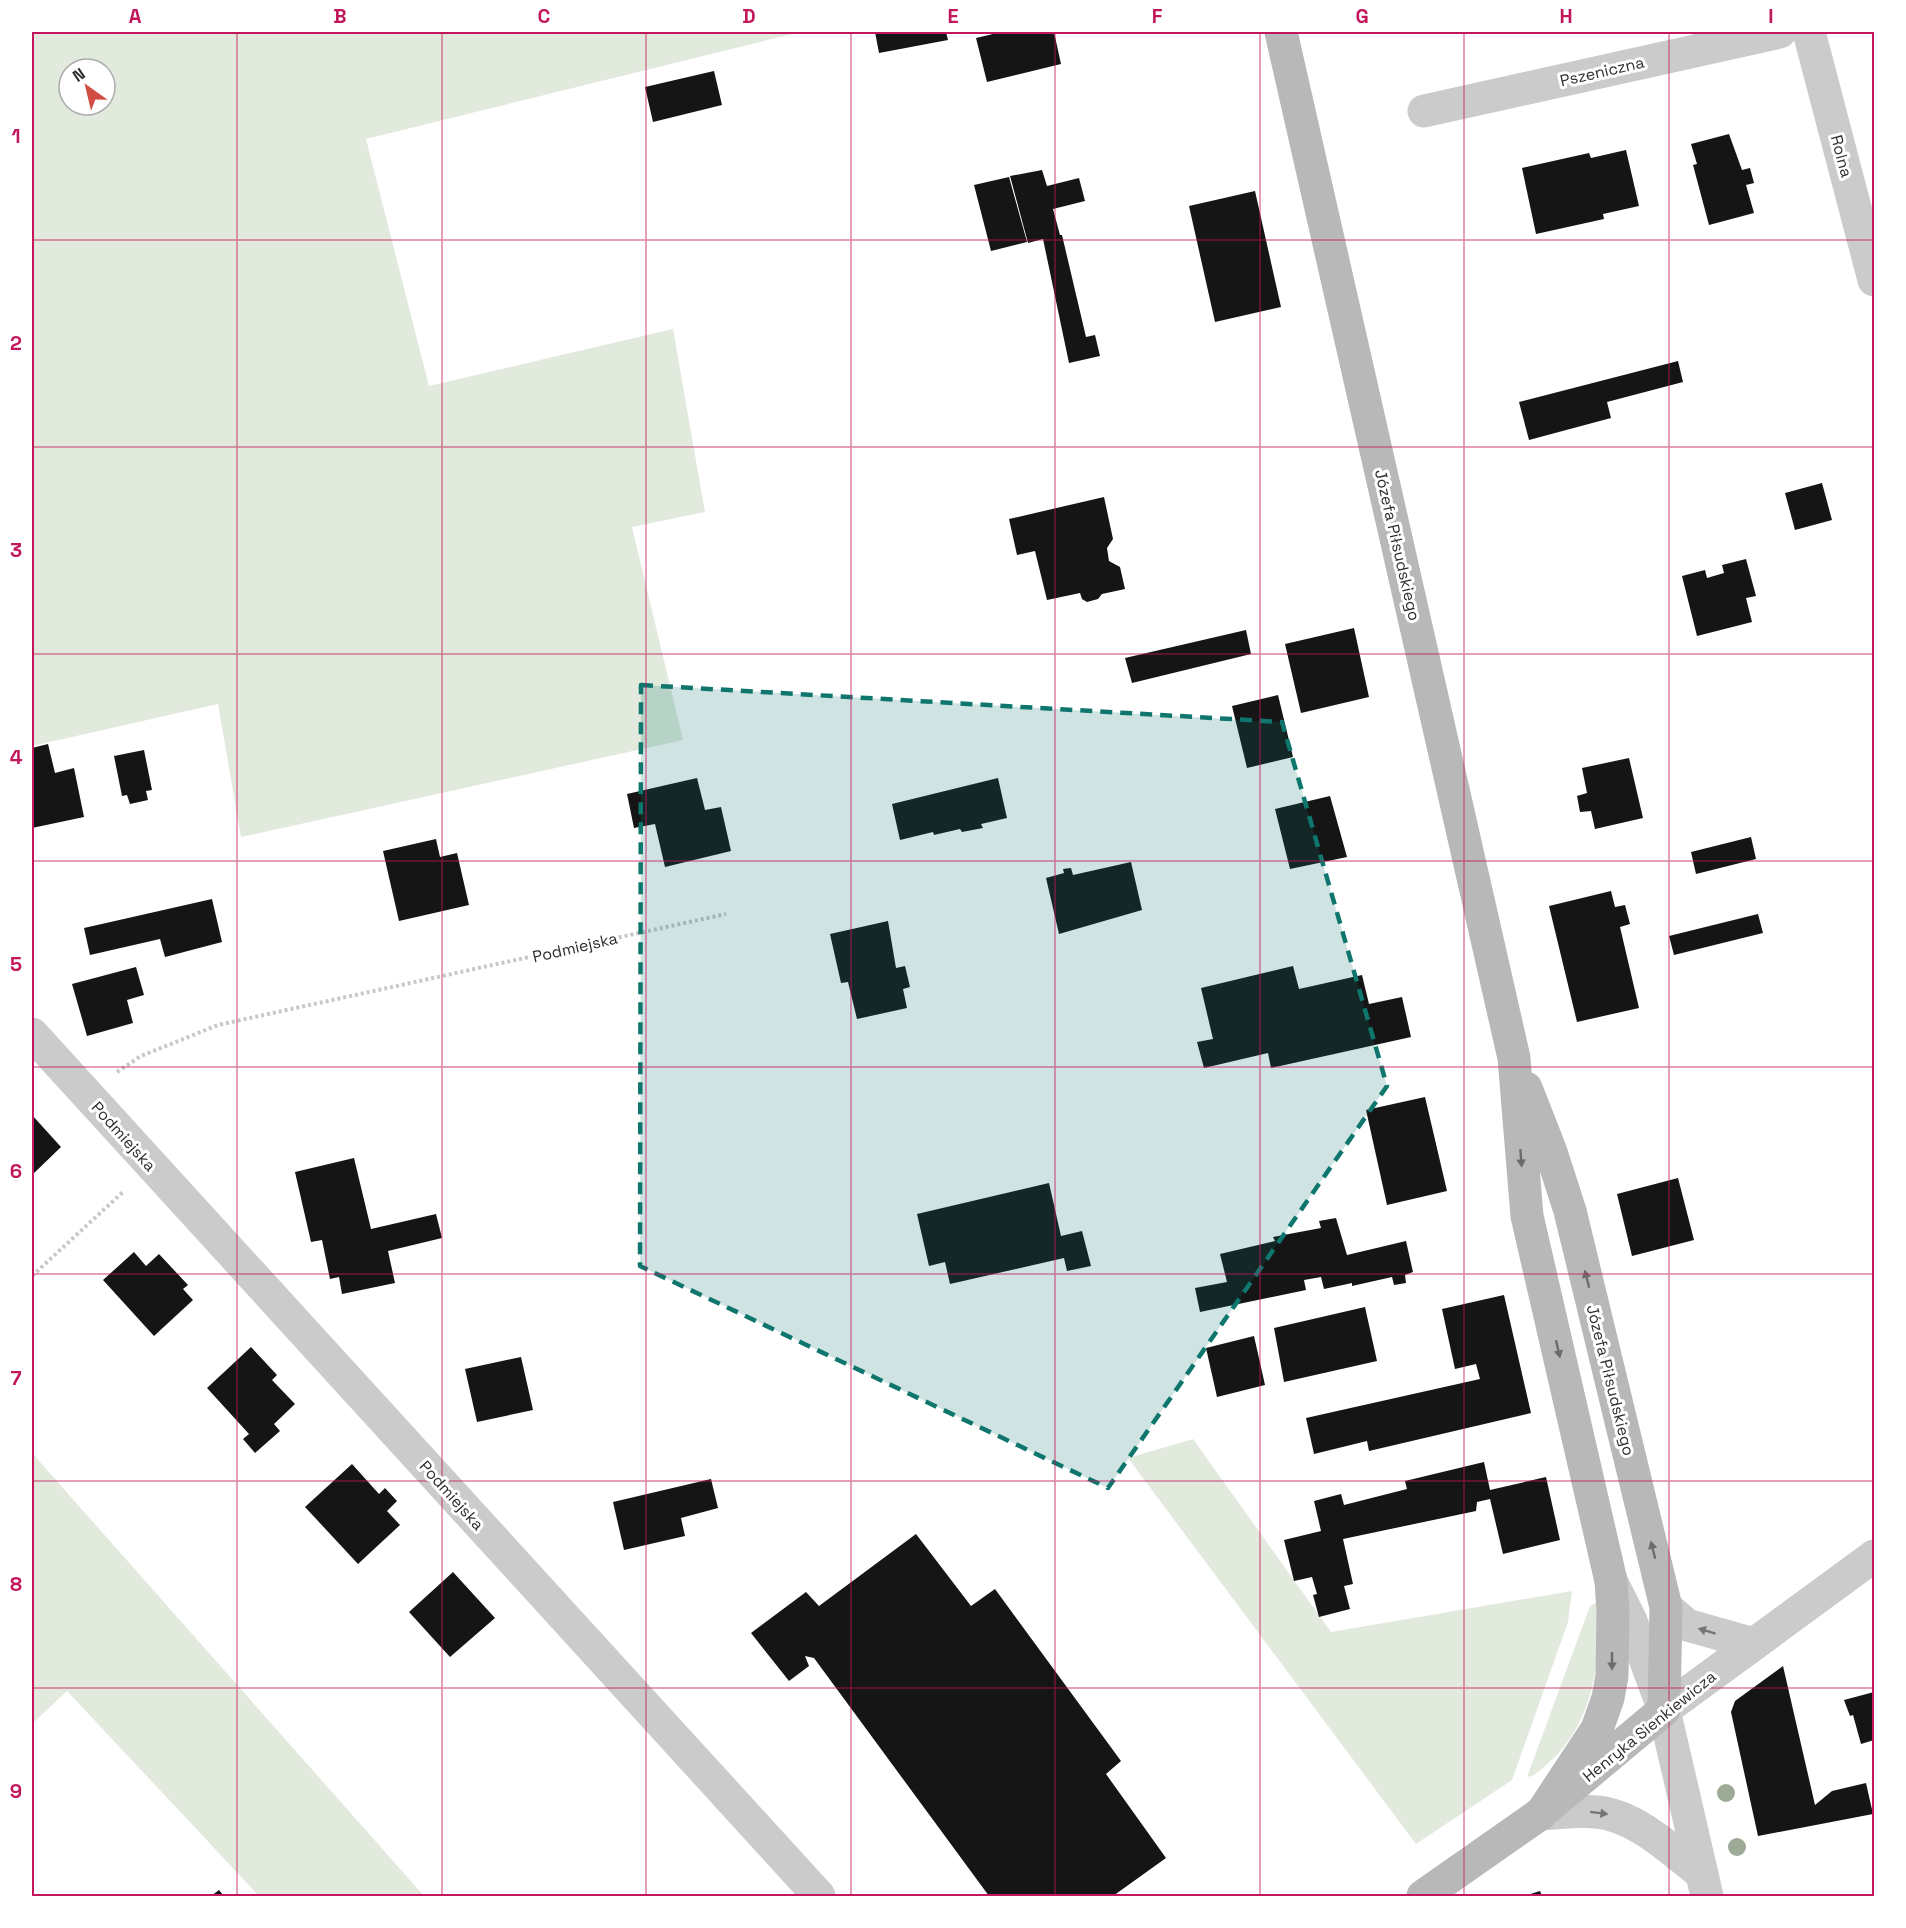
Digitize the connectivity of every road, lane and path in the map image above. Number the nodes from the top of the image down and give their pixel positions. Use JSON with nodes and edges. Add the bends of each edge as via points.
{"nodes":[{"id":1,"x":1281,"y":32,"type":"edge"},
{"id":2,"x":1780,"y":32,"type":"edge"},
{"id":3,"x":1809,"y":32,"type":"edge"},
{"id":4,"x":1424,"y":111,"type":"dead end"},
{"id":5,"x":1875,"y":280,"type":"edge"},
{"id":6,"x":726,"y":914,"type":"dead end"},
{"id":7,"x":32,"y":1034,"type":"edge"},
{"id":8,"x":1514,"y":1058,"type":"junction"},
{"id":9,"x":86,"y":1094,"type":"junction"},
{"id":10,"x":152,"y":1167,"type":"junction"},
{"id":11,"x":32,"y":1276,"type":"edge"},
{"id":12,"x":1875,"y":1556,"type":"edge"},
{"id":13,"x":1611,"y":1581,"type":"junction"},
{"id":14,"x":1666,"y":1607,"type":"junction"},
{"id":15,"x":1754,"y":1644,"type":"junction"},
{"id":16,"x":1664,"y":1710,"type":"junction"},
{"id":17,"x":1540,"y":1814,"type":"junction"},
{"id":18,"x":1704,"y":1885,"type":"edge"},
{"id":19,"x":819,"y":1896,"type":"edge"},
{"id":20,"x":1423,"y":1896,"type":"edge"}],
"edges":[{"from":1,"to":8,"type":"main road","name":"Józefa Piłsudskiego"},
{"from":2,"to":4,"type":"street","name":"Pszeniczna"},
{"from":3,"to":5,"type":"street","name":"Rolna"},
{"from":6,"to":9,"type":"path","name":"Podmiejska","via":[[218,1025],[141,1056]]},
{"from":7,"to":9,"type":"street","name":"Podmiejska"},
{"from":8,"to":13,"type":"main road","name":"Józefa Piłsudskiego","one_way":true,"via":[[1527,1216]]},
{"from":14,"to":8,"type":"main road","name":"Józefa Piłsudskiego","one_way":true,"via":[[1570,1211]]},
{"from":9,"to":10,"type":"street","name":"Podmiejska"},
{"from":10,"to":11,"type":"path"},
{"from":10,"to":19,"type":"street","name":"Podmiejska"},
{"from":12,"to":15,"type":"street","name":"Henryka Sienkiewicza"},
{"from":13,"to":16,"type":"street","name":"Józefa Piłsudskiego","via":[[1631,1621]]},
{"from":13,"to":17,"type":"main road","one_way":true,"via":[[1612,1676],[1608,1698],[1596,1729]]},
{"from":15,"to":14,"type":"street","one_way":true,"via":[[1687,1625]]},
{"from":14,"to":16,"type":"main road","name":"Józefa Piłsudskiego"},
{"from":15,"to":16,"type":"street","name":"Henryka Sienkiewicza"},
{"from":16,"to":17,"type":"main road","name":"Henryka Sienkiewicza"},
{"from":16,"to":18,"type":"street","name":"Józefa Piłsudskiego"},
{"from":17,"to":18,"type":"street","one_way":true,"via":[[1613,1815],[1658,1840]]},
{"from":17,"to":20,"type":"main road","name":"Henryka Sienkiewicza"}]}
